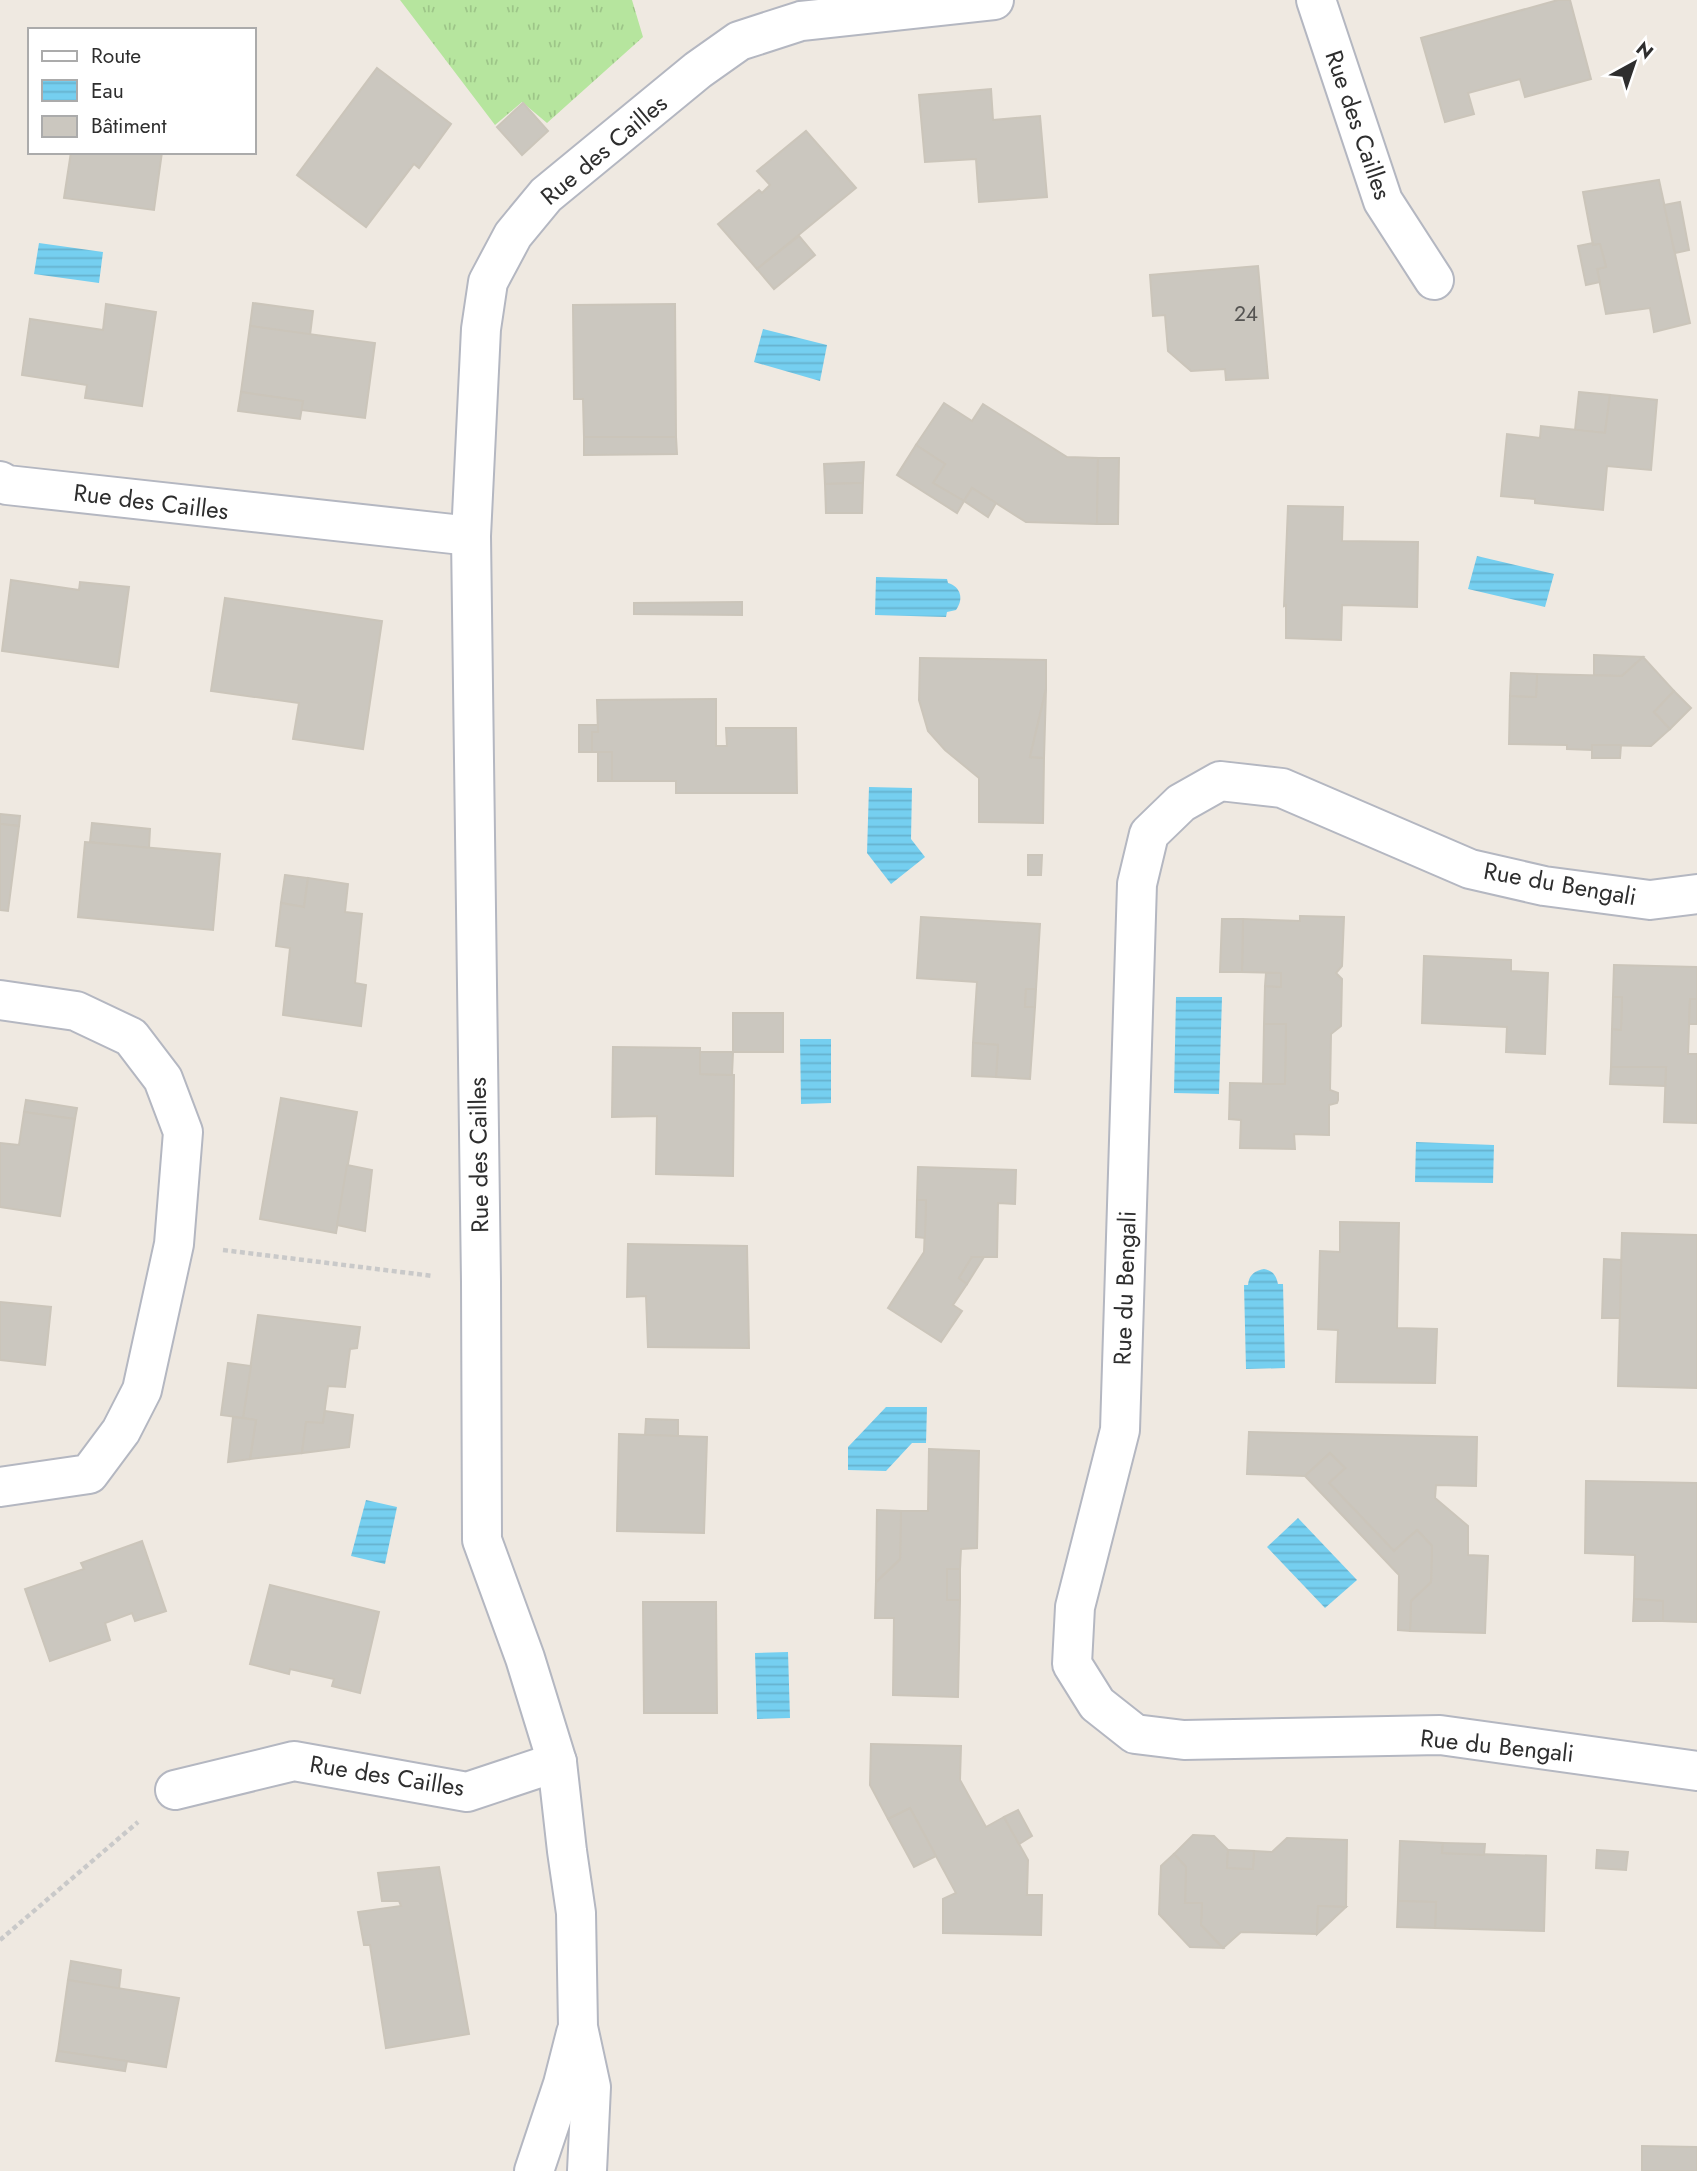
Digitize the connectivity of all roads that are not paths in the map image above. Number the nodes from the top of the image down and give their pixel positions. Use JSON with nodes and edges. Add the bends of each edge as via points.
{"nodes":[{"id":1,"x":994,"y":0,"type":"edge"},
{"id":2,"x":1316,"y":0,"type":"edge"},
{"id":3,"x":1434,"y":280,"type":"dead end"},
{"id":4,"x":0,"y":481,"type":"edge"},
{"id":5,"x":471,"y":536,"type":"junction"},
{"id":6,"x":1697,"y":894,"type":"edge"},
{"id":7,"x":0,"y":1000,"type":"edge"},
{"id":8,"x":0,"y":1487,"type":"edge"},
{"id":9,"x":557,"y":1762,"type":"junction"},
{"id":10,"x":1697,"y":1771,"type":"edge"},
{"id":11,"x":175,"y":1790,"type":"road end"},
{"id":12,"x":578,"y":2028,"type":"junction"},
{"id":13,"x":534,"y":2171,"type":"edge"},
{"id":14,"x":587,"y":2171,"type":"edge"}],
"edges":[{"from":1,"to":5,"type":"street","name":"Rue des Cailles","via":[[801,20],[739,41],[546,195],[513,234],[488,282],[481,329]]},
{"from":2,"to":3,"type":"street","name":"Rue des Cailles","via":[[1383,201]]},
{"from":4,"to":5,"type":"street","name":"Rue des Cailles"},
{"from":5,"to":9,"type":"street","name":"Rue des Cailles","via":[[482,1540]]},
{"from":6,"to":10,"type":"street","name":"Rue du Bengali","via":[[1650,900],[1544,886],[1470,869],[1282,788],[1220,780],[1181,803],[1149,834],[1138,884],[1119,1430],[1075,1607],[1072,1664],[1097,1703],[1135,1734],[1184,1740],[1440,1735]]},
{"from":7,"to":8,"type":"street","via":[[76,1011],[131,1037],[163,1079],[183,1132],[174,1244],[142,1390],[121,1431],[89,1474]]},
{"from":9,"to":11,"type":"street","name":"Rue des Cailles","via":[[467,1792],[294,1761]]},
{"from":9,"to":12,"type":"street","name":"Rue des Cailles","via":[[576,1913]]},
{"from":12,"to":13,"type":"street","name":"Rue des Cailles"},
{"from":12,"to":14,"type":"street","name":"Rue des Cailles","via":[[592,2087]]}]}
